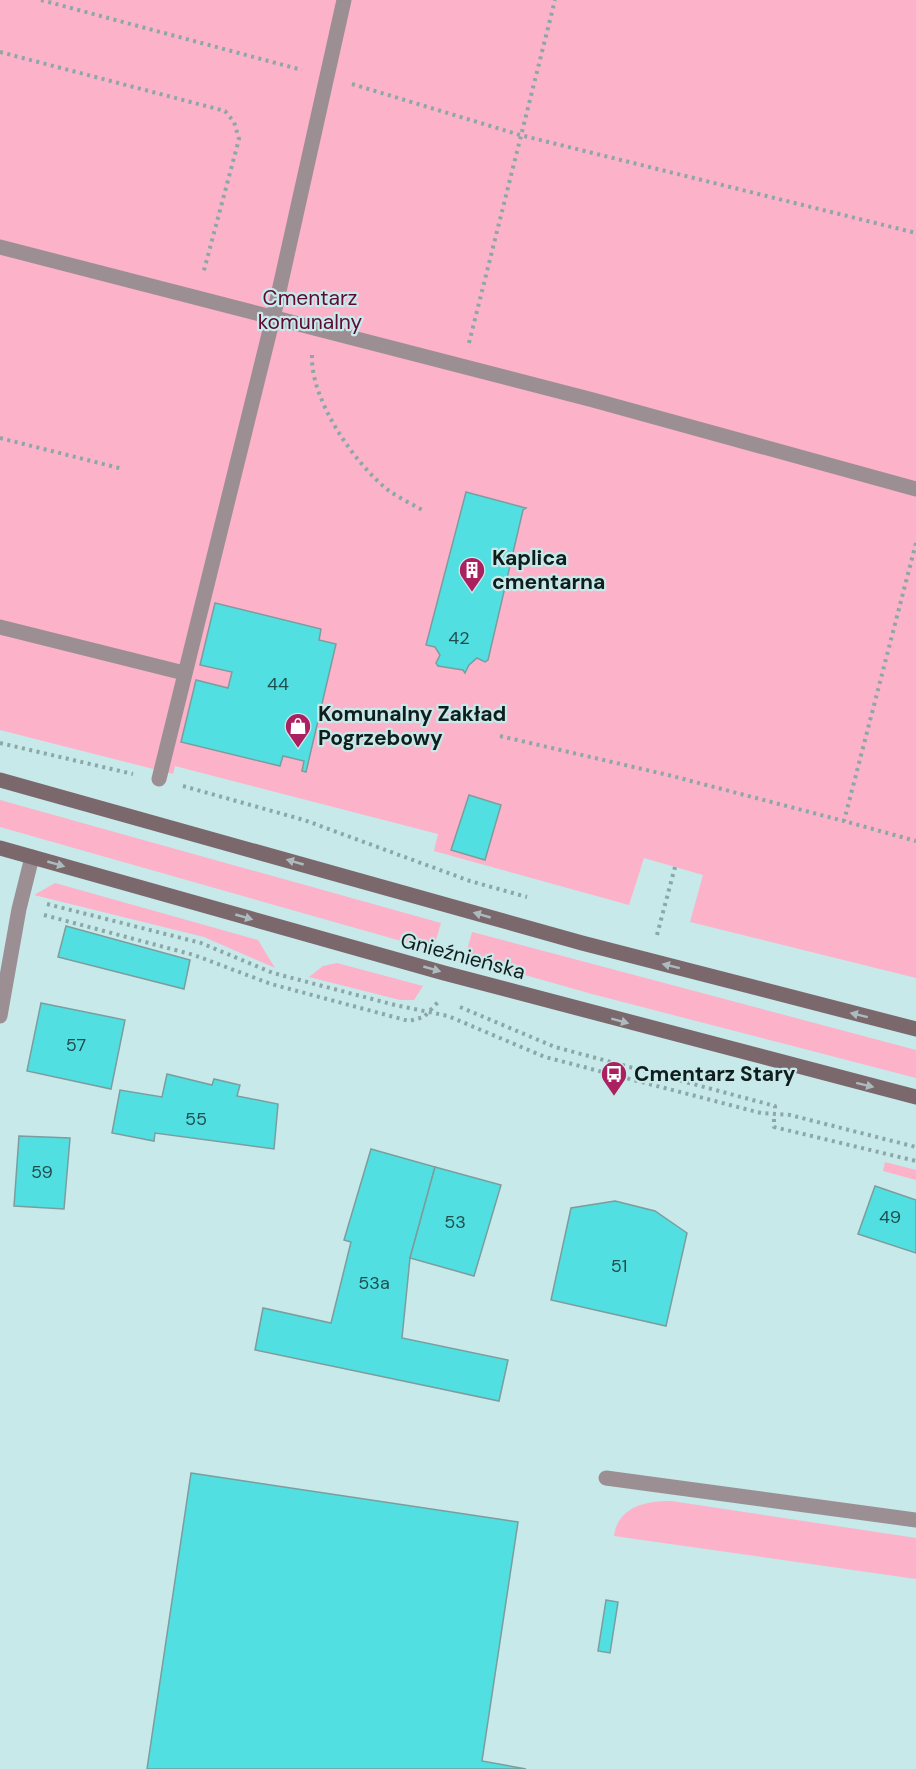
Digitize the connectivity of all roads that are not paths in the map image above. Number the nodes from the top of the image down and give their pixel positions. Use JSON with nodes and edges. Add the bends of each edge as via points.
{"nodes":[{"id":1,"x":344,"y":0,"type":"edge"},
{"id":2,"x":0,"y":247,"type":"edge"},
{"id":3,"x":273,"y":318,"type":"junction"},
{"id":4,"x":916,"y":489,"type":"edge"},
{"id":5,"x":0,"y":627,"type":"edge"},
{"id":6,"x":184,"y":674,"type":"junction"},
{"id":7,"x":159,"y":779,"type":"road end"},
{"id":8,"x":0,"y":780,"type":"edge"},
{"id":9,"x":0,"y":848,"type":"edge"},
{"id":10,"x":32,"y":857,"type":"junction"},
{"id":11,"x":0,"y":1016,"type":"edge"},
{"id":12,"x":916,"y":1029,"type":"edge"},
{"id":13,"x":916,"y":1097,"type":"edge"},
{"id":14,"x":606,"y":1478,"type":"dead end"},
{"id":15,"x":916,"y":1520,"type":"edge"}],
"edges":[{"from":1,"to":3,"type":"lane"},
{"from":2,"to":3,"type":"lane"},
{"from":3,"to":4,"type":"lane"},
{"from":3,"to":6,"type":"lane"},
{"from":5,"to":6,"type":"lane"},
{"from":6,"to":7,"type":"lane"},
{"from":12,"to":8,"type":"main road","one_way":true,"via":[[582,943]]},
{"from":9,"to":10,"type":"main road","name":"Gnieźnieńska"},
{"from":10,"to":11,"type":"lane"},
{"from":10,"to":13,"type":"main road","name":"Gnieźnieńska","one_way":true,"via":[[639,1026]]},
{"from":14,"to":15,"type":"lane"}]}
